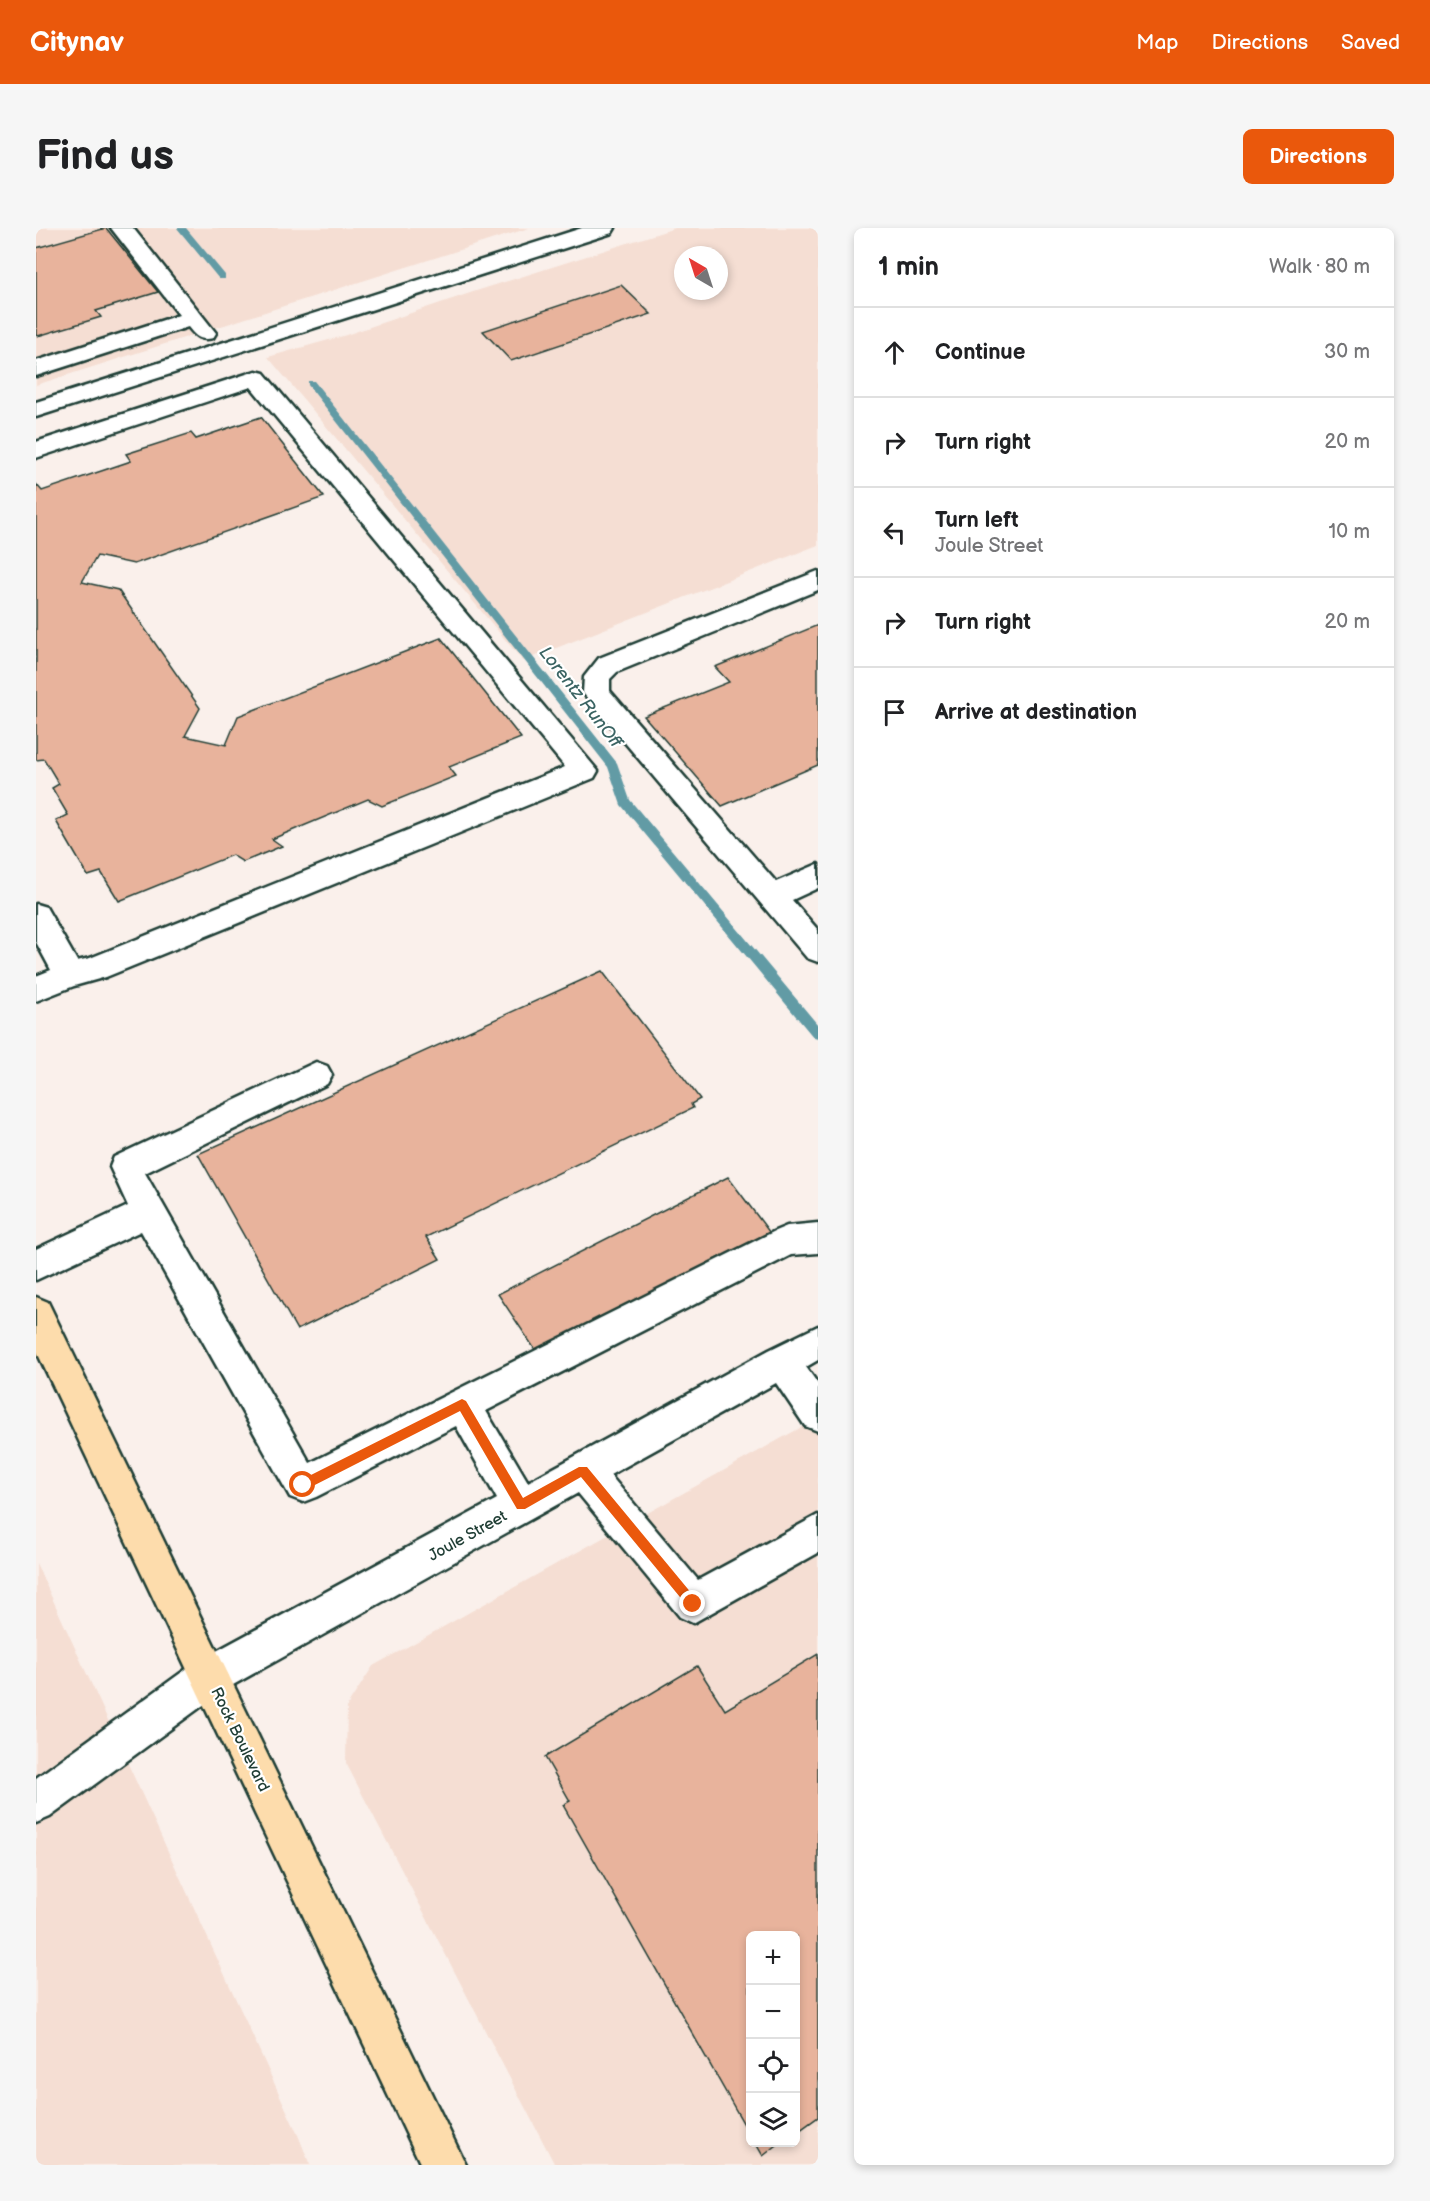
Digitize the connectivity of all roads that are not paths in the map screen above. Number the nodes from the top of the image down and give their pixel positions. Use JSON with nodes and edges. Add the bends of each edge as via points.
{"nodes":[{"id":1,"x":122,"y":228,"type":"edge"},
{"id":2,"x":604,"y":228,"type":"edge"},
{"id":3,"x":193,"y":318,"type":"junction"},
{"id":4,"x":226,"y":349,"type":"junction"},
{"id":5,"x":36,"y":369,"type":"edge"},
{"id":6,"x":256,"y":378,"type":"junction"},
{"id":7,"x":36,"y":410,"type":"edge"},
{"id":8,"x":36,"y":450,"type":"edge"},
{"id":9,"x":818,"y":580,"type":"edge"},
{"id":10,"x":818,"y":875,"type":"edge"},
{"id":11,"x":771,"y":897,"type":"junction"},
{"id":12,"x":36,"y":915,"type":"edge"},
{"id":13,"x":818,"y":950,"type":"edge"},
{"id":14,"x":69,"y":975,"type":"junction"},
{"id":15,"x":36,"y":989,"type":"edge"},
{"id":16,"x":316,"y":1075,"type":"dead end"},
{"id":17,"x":148,"y":1212,"type":"junction"},
{"id":18,"x":818,"y":1238,"type":"edge"},
{"id":19,"x":36,"y":1265,"type":"edge"},
{"id":20,"x":36,"y":1313,"type":"edge"},
{"id":21,"x":818,"y":1342,"type":"edge"},
{"id":22,"x":781,"y":1361,"type":"junction"},
{"id":23,"x":462,"y":1404,"type":"junction"},
{"id":24,"x":818,"y":1414,"type":"edge"},
{"id":25,"x":583,"y":1471,"type":"junction"},
{"id":26,"x":521,"y":1505,"type":"junction"},
{"id":27,"x":818,"y":1533,"type":"edge"},
{"id":28,"x":210,"y":1676,"type":"junction"},
{"id":29,"x":36,"y":1803,"type":"edge"},
{"id":30,"x":444,"y":2165,"type":"edge"}],
"edges":[{"from":1,"to":3,"type":"street"},
{"from":2,"to":4,"type":"street"},
{"from":3,"to":4,"type":"street"},
{"from":3,"to":5,"type":"street"},
{"from":4,"to":6,"type":"street"},
{"from":4,"to":7,"type":"street"},
{"from":6,"to":8,"type":"street"},
{"from":6,"to":14,"type":"street","via":[[584,771],[95,969]]},
{"from":9,"to":11,"type":"street","via":[[608,665],[597,678],[596,693]]},
{"from":10,"to":11,"type":"street"},
{"from":11,"to":13,"type":"street"},
{"from":12,"to":14,"type":"street"},
{"from":14,"to":15,"type":"street"},
{"from":16,"to":17,"type":"street","via":[[126,1167]]},
{"from":17,"to":19,"type":"street"},
{"from":17,"to":23,"type":"street","via":[[303,1485]]},
{"from":18,"to":23,"type":"street","via":[[786,1241]]},
{"from":20,"to":28,"type":"main road","name":"Rock Boulevard"},
{"from":21,"to":22,"type":"street","name":"Joule Street"},
{"from":22,"to":24,"type":"street"},
{"from":22,"to":25,"type":"street","name":"Joule Street"},
{"from":23,"to":26,"type":"street"},
{"from":25,"to":26,"type":"street","name":"Joule Street"},
{"from":25,"to":27,"type":"street","via":[[693,1604]]},
{"from":26,"to":28,"type":"street","name":"Joule Street"},
{"from":28,"to":29,"type":"street","name":"Joule Street"},
{"from":28,"to":30,"type":"main road","name":"Rock Boulevard"}]}
